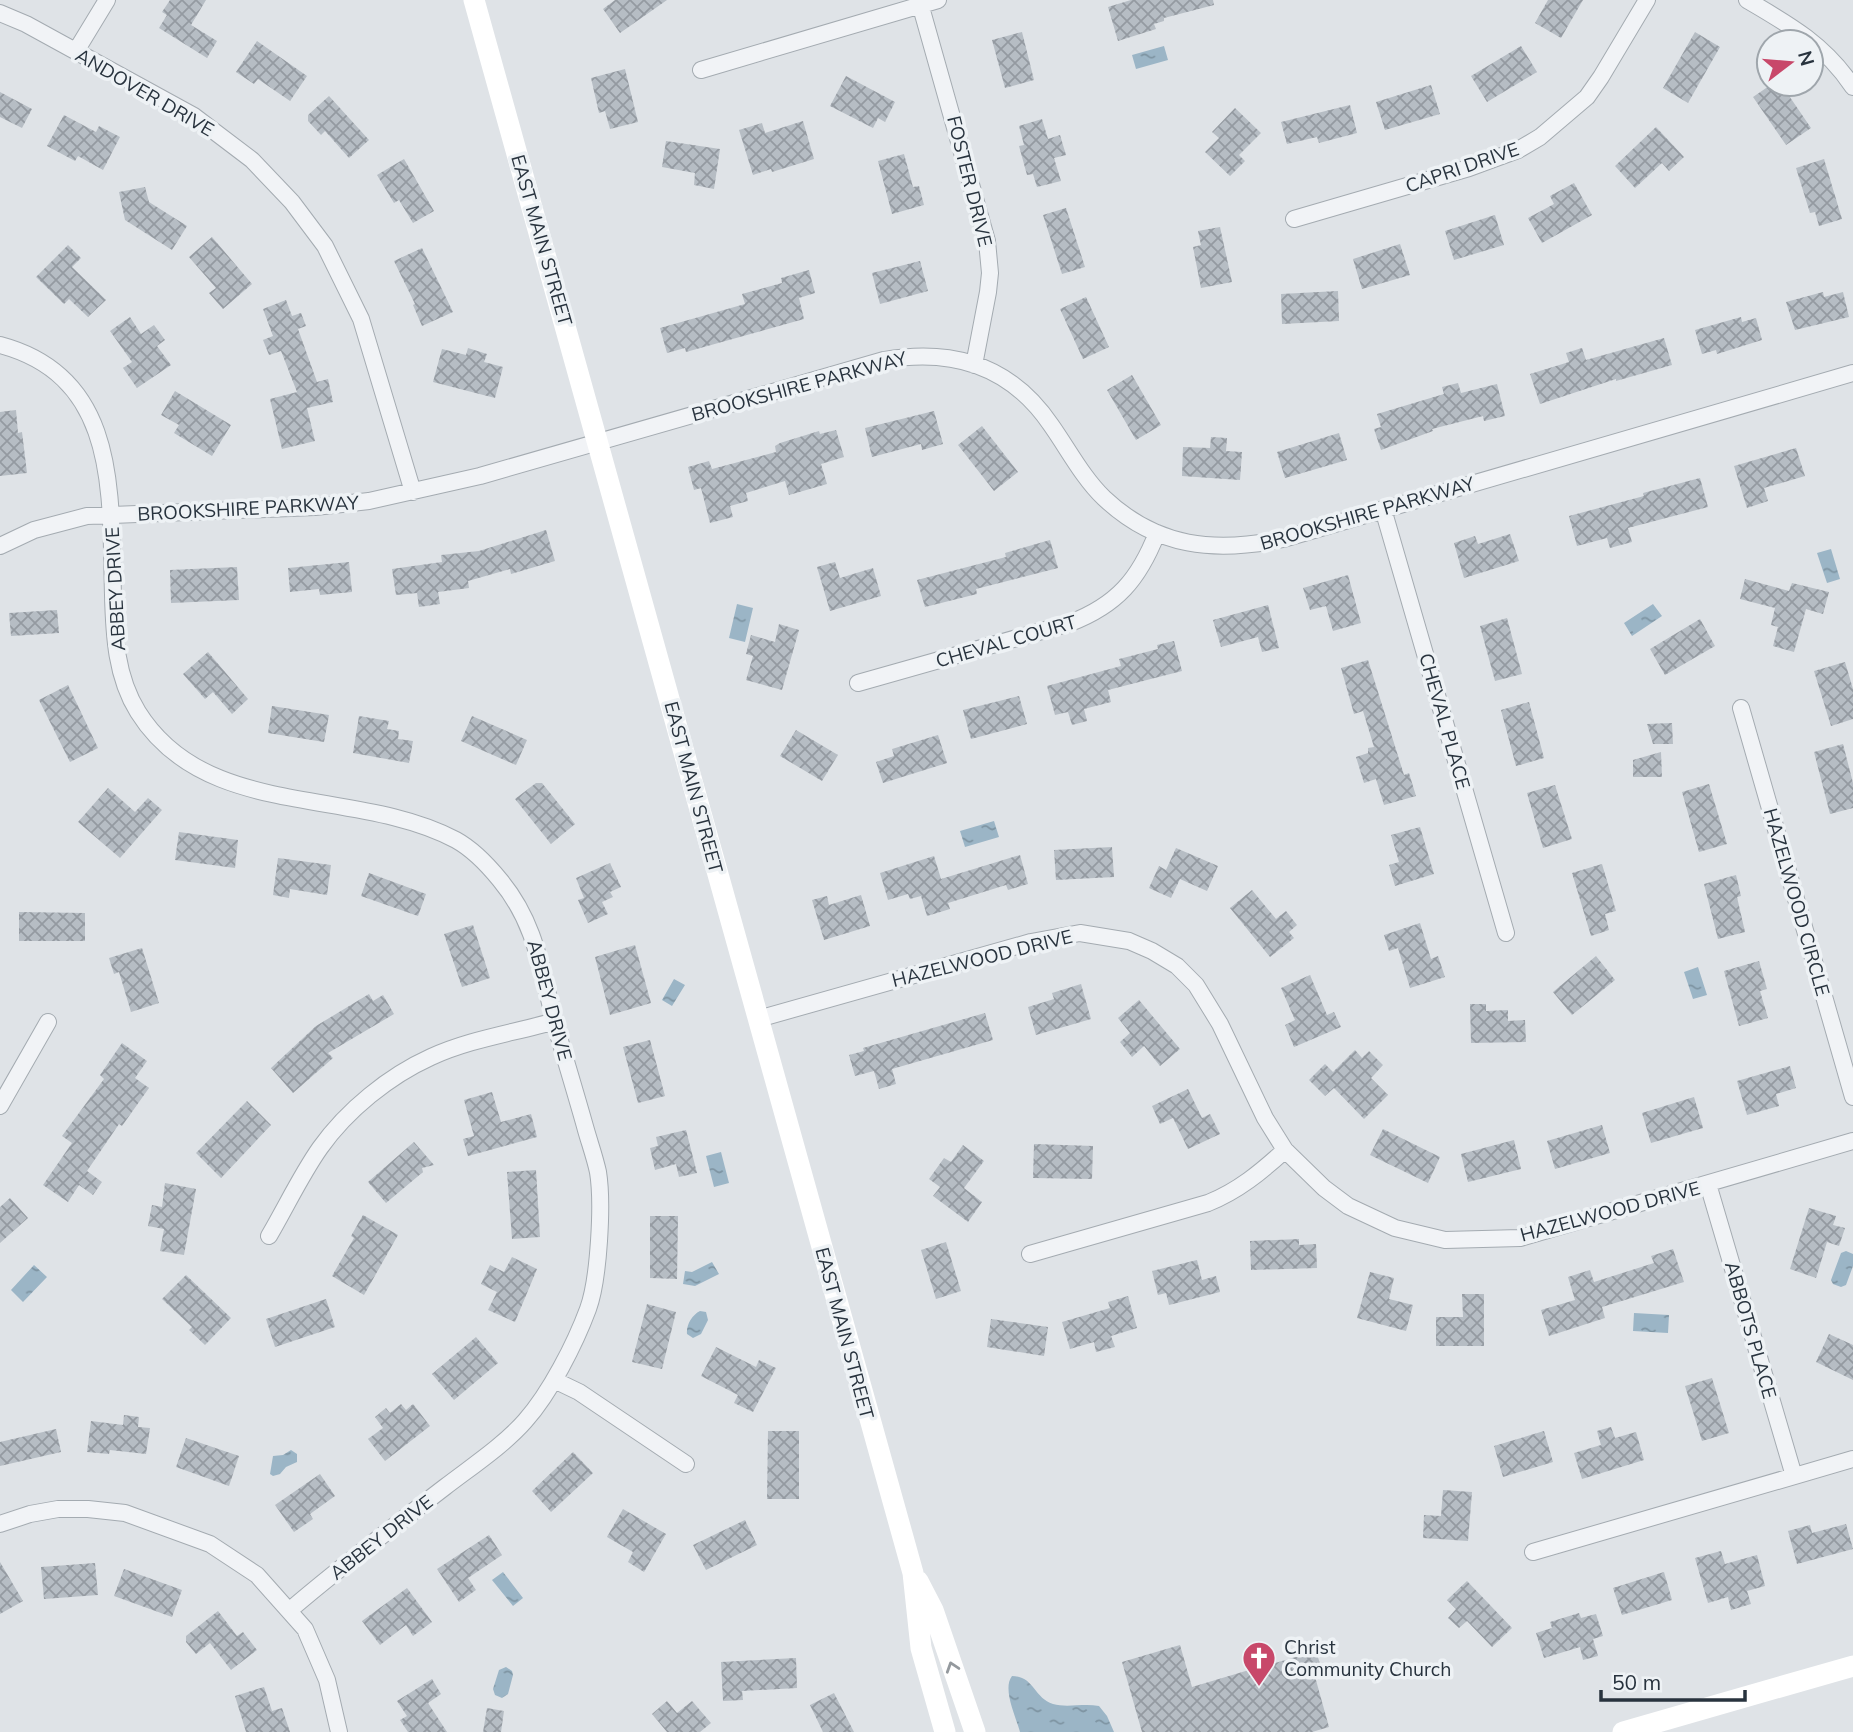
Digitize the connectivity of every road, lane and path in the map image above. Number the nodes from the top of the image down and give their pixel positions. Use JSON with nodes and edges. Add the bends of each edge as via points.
{"nodes":[{"id":1,"x":107,"y":0,"type":"edge"},
{"id":2,"x":474,"y":0,"type":"edge"},
{"id":3,"x":938,"y":0,"type":"edge"},
{"id":4,"x":1647,"y":0,"type":"edge"},
{"id":5,"x":1747,"y":0,"type":"edge"},
{"id":6,"x":920,"y":2,"type":"edge"},
{"id":7,"x":0,"y":13,"type":"edge"},
{"id":8,"x":76,"y":51,"type":"junction"},
{"id":9,"x":701,"y":69,"type":"dead end"},
{"id":10,"x":1853,"y":87,"type":"edge"},
{"id":11,"x":1294,"y":219,"type":"dead end"},
{"id":12,"x":0,"y":345,"type":"edge"},
{"id":13,"x":974,"y":365,"type":"junction"},
{"id":14,"x":1853,"y":373,"type":"edge"},
{"id":15,"x":598,"y":442,"type":"junction"},
{"id":16,"x":413,"y":492,"type":"junction"},
{"id":17,"x":1383,"y":509,"type":"junction"},
{"id":18,"x":111,"y":514,"type":"junction"},
{"id":19,"x":1157,"y":533,"type":"junction"},
{"id":20,"x":0,"y":546,"type":"edge"},
{"id":21,"x":858,"y":683,"type":"dead end"},
{"id":22,"x":1741,"y":708,"type":"dead end"},
{"id":23,"x":1506,"y":933,"type":"dead end"},
{"id":24,"x":758,"y":1019,"type":"junction"},
{"id":25,"x":555,"y":1021,"type":"junction"},
{"id":26,"x":48,"y":1022,"type":"dead end"},
{"id":27,"x":1853,"y":1097,"type":"edge"},
{"id":28,"x":0,"y":1107,"type":"edge"},
{"id":29,"x":1853,"y":1141,"type":"edge"},
{"id":30,"x":1285,"y":1150,"type":"junction"},
{"id":31,"x":1708,"y":1184,"type":"junction"},
{"id":32,"x":269,"y":1236,"type":"dead end"},
{"id":33,"x":1030,"y":1254,"type":"dead end"},
{"id":34,"x":554,"y":1380,"type":"junction"},
{"id":35,"x":1853,"y":1459,"type":"edge"},
{"id":36,"x":686,"y":1464,"type":"dead end"},
{"id":37,"x":1794,"y":1476,"type":"junction"},
{"id":38,"x":0,"y":1524,"type":"edge"},
{"id":39,"x":1532,"y":1552,"type":"dead end"},
{"id":40,"x":913,"y":1573,"type":"junction"},
{"id":41,"x":290,"y":1609,"type":"junction"},
{"id":42,"x":1853,"y":1666,"type":"edge"},
{"id":43,"x":339,"y":1732,"type":"edge"},
{"id":44,"x":945,"y":1732,"type":"edge"},
{"id":45,"x":975,"y":1732,"type":"edge"},
{"id":46,"x":1623,"y":1732,"type":"edge"}],
"edges":[{"from":1,"to":8,"type":"street"},
{"from":2,"to":15,"type":"main road","name":"EAST MAIN STREET"},
{"from":3,"to":6,"type":"street"},
{"from":4,"to":11,"type":"street","name":"CAPRI DRIVE","via":[[1587,97],[1540,138],[1469,168]]},
{"from":5,"to":10,"type":"street","via":[[1821,48]]},
{"from":6,"to":9,"type":"street"},
{"from":6,"to":13,"type":"street","name":"FOSTER DRIVE","via":[[988,241],[988,292]]},
{"from":7,"to":8,"type":"street","name":"ANDOVER DRIVE"},
{"from":8,"to":16,"type":"street","name":"ANDOVER DRIVE","via":[[194,116],[252,160],[292,202],[325,246],[361,319]]},
{"from":12,"to":18,"type":"street","name":"ABBEY DRIVE","via":[[21,350],[52,367],[84,403],[103,450]]},
{"from":13,"to":15,"type":"street","name":"BROOKSHIRE PARKWAY","via":[[939,356],[884,360]]},
{"from":13,"to":19,"type":"street","name":"BROOKSHIRE PARKWAY","via":[[1002,376],[1027,395],[1102,497]]},
{"from":14,"to":17,"type":"street","name":"BROOKSHIRE PARKWAY"},
{"from":15,"to":16,"type":"street","name":"BROOKSHIRE PARKWAY"},
{"from":15,"to":24,"type":"main road","name":"EAST MAIN STREET"},
{"from":16,"to":18,"type":"street","name":"BROOKSHIRE PARKWAY","via":[[340,505]]},
{"from":17,"to":19,"type":"street","name":"BROOKSHIRE PARKWAY","via":[[1252,545],[1219,547]]},
{"from":17,"to":23,"type":"street","name":"CHEVAL PLACE"},
{"from":18,"to":20,"type":"street","name":"BROOKSHIRE PARKWAY","via":[[34,530]]},
{"from":18,"to":25,"type":"street","name":"ABBEY DRIVE","via":[[120,672],[136,709],[157,738],[184,762],[228,783],[426,825],[473,850],[522,909]]},
{"from":19,"to":21,"type":"street","name":"CHEVAL COURT","via":[[1127,587],[1091,615]]},
{"from":22,"to":27,"type":"street","name":"HAZELWOOD CIRCLE"},
{"from":24,"to":30,"type":"street","name":"HAZELWOOD DRIVE","via":[[1031,942],[1080,933],[1129,941],[1177,966],[1195,985]]},
{"from":24,"to":40,"type":"main road","name":"EAST MAIN STREET"},
{"from":25,"to":32,"type":"street","via":[[431,1056],[397,1077],[347,1115],[320,1148]]},
{"from":25,"to":34,"type":"street","name":"ABBEY DRIVE","via":[[598,1172],[600,1233],[589,1305]]},
{"from":26,"to":28,"type":"street"},
{"from":29,"to":31,"type":"street","name":"HAZELWOOD DRIVE"},
{"from":30,"to":31,"type":"street","name":"HAZELWOOD DRIVE","via":[[1348,1206],[1395,1228],[1445,1240],[1520,1238]]},
{"from":30,"to":33,"type":"street","via":[[1227,1195],[1208,1203]]},
{"from":31,"to":37,"type":"street","name":"ABBOTS PLACE"},
{"from":34,"to":36,"type":"street"},
{"from":34,"to":41,"type":"street","name":"ABBEY DRIVE","via":[[524,1422]]},
{"from":35,"to":37,"type":"street"},
{"from":37,"to":39,"type":"street"},
{"from":38,"to":41,"type":"street","via":[[58,1509],[125,1513],[210,1544],[257,1575]]},
{"from":40,"to":44,"type":"main road","name":"EAST MAIN STREET","via":[[920,1648]]},
{"from":45,"to":40,"type":"main road","name":"EAST MAIN STREET","one_way":true,"via":[[933,1610]]},
{"from":41,"to":43,"type":"street","via":[[305,1629],[327,1680]]},
{"from":42,"to":46,"type":"main road"}]}
